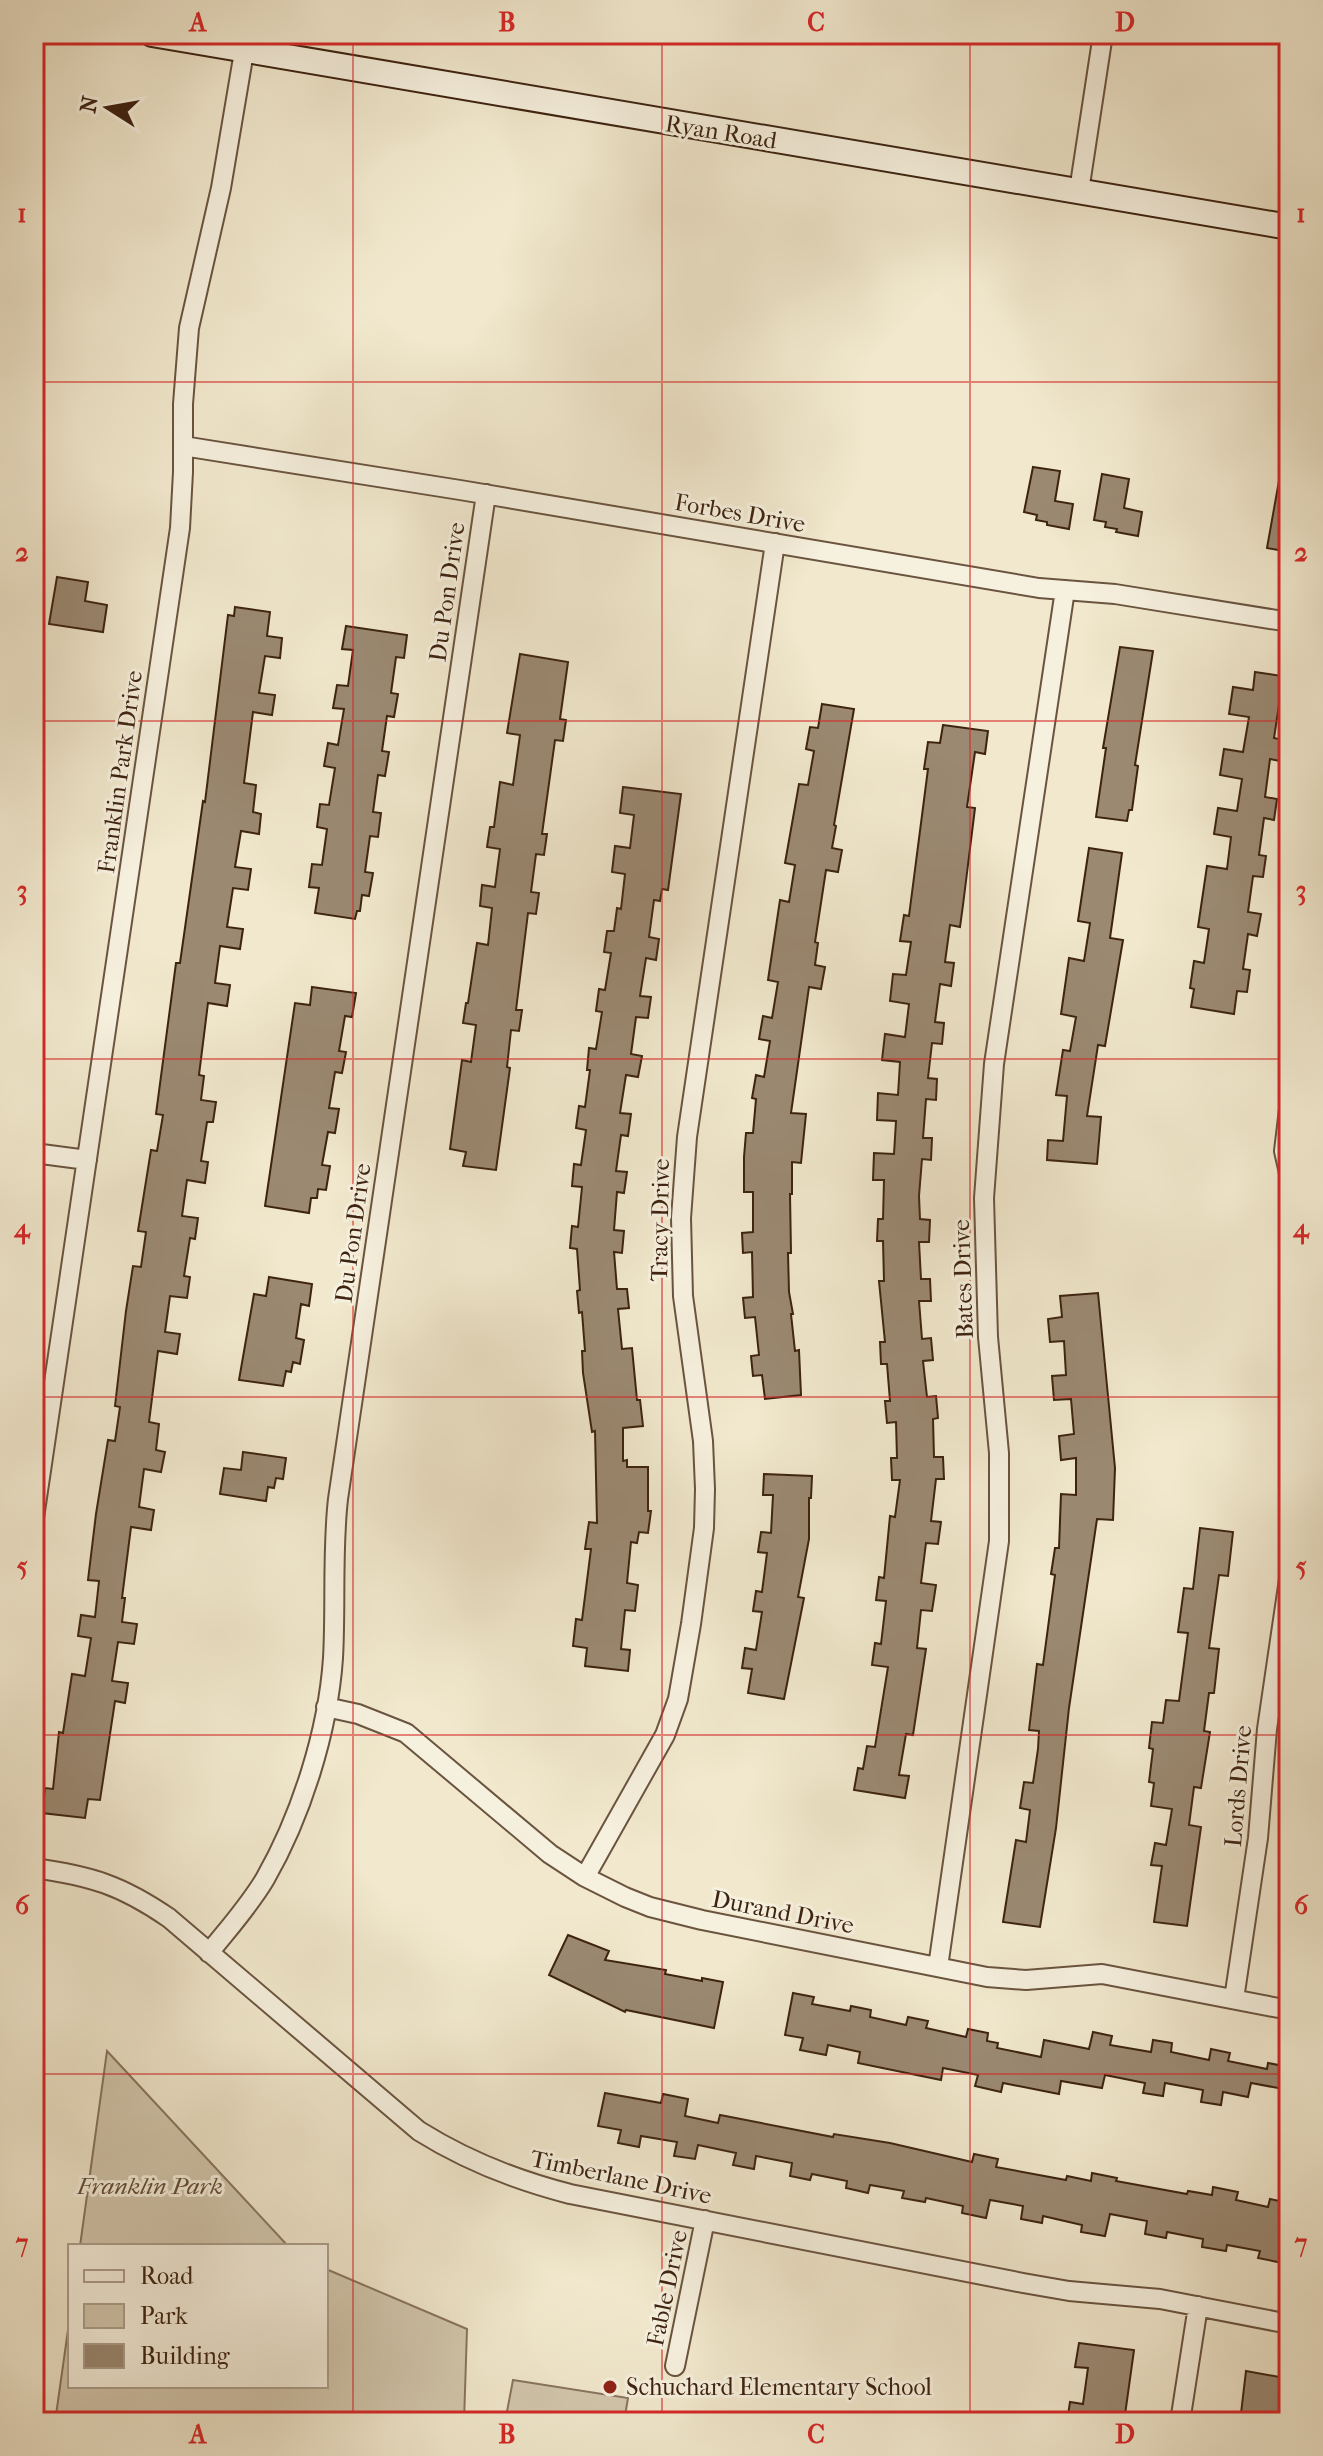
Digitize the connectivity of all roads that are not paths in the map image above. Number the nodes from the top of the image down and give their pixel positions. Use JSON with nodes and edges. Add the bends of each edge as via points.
{"nodes":[{"id":1,"x":152,"y":34,"type":"edge"},
{"id":2,"x":1103,"y":34,"type":"edge"},
{"id":3,"x":245,"y":41,"type":"edge"},
{"id":4,"x":1079,"y":191,"type":"junction"},
{"id":5,"x":1289,"y":227,"type":"edge"},
{"id":6,"x":183,"y":446,"type":"junction"},
{"id":7,"x":486,"y":494,"type":"junction"},
{"id":8,"x":775,"y":543,"type":"junction"},
{"id":9,"x":1065,"y":590,"type":"junction"},
{"id":10,"x":1289,"y":622,"type":"edge"},
{"id":11,"x":1289,"y":1109,"type":"edge"},
{"id":12,"x":34,"y":1153,"type":"edge"},
{"id":13,"x":87,"y":1160,"type":"junction"},
{"id":14,"x":1289,"y":1173,"type":"edge"},
{"id":15,"x":34,"y":1518,"type":"edge"},
{"id":16,"x":1289,"y":1579,"type":"edge"},
{"id":17,"x":326,"y":1707,"type":"junction"},
{"id":18,"x":34,"y":1868,"type":"edge"},
{"id":19,"x":585,"y":1877,"type":"junction"},
{"id":20,"x":209,"y":1953,"type":"junction"},
{"id":21,"x":938,"y":1967,"type":"junction"},
{"id":22,"x":1234,"y":1999,"type":"junction"},
{"id":23,"x":1289,"y":2010,"type":"edge"},
{"id":24,"x":705,"y":2220,"type":"junction"},
{"id":25,"x":1198,"y":2306,"type":"junction"},
{"id":26,"x":1289,"y":2324,"type":"edge"},
{"id":27,"x":675,"y":2366,"type":"dead end"},
{"id":28,"x":1180,"y":2422,"type":"edge"}],
"edges":[{"from":1,"to":3,"type":"main road","name":"Ryan Road"},
{"from":2,"to":4,"type":"street"},
{"from":3,"to":4,"type":"main road","name":"Ryan Road","via":[[640,119]]},
{"from":3,"to":6,"type":"street","name":"Franklin Park Drive","via":[[221,188],[189,328]]},
{"from":4,"to":5,"type":"main road","name":"Ryan Road"},
{"from":6,"to":7,"type":"street","name":"Forbes Drive"},
{"from":6,"to":13,"type":"street","name":"Franklin Park Drive","via":[[180,528]]},
{"from":7,"to":8,"type":"street","name":"Forbes Drive"},
{"from":7,"to":17,"type":"street","name":"Du Pon Drive","via":[[338,1499],[333,1660]]},
{"from":8,"to":9,"type":"street","name":"Forbes Drive"},
{"from":8,"to":19,"type":"street","name":"Tracy Drive","via":[[684,1168],[683,1296],[705,1489],[690,1637],[665,1735]]},
{"from":9,"to":10,"type":"street","name":"Forbes Drive"},
{"from":9,"to":21,"type":"street","name":"Bates Drive","via":[[994,1064],[984,1198],[999,1541]]},
{"from":11,"to":14,"type":"street","via":[[1284,1151]]},
{"from":12,"to":13,"type":"street"},
{"from":13,"to":15,"type":"street","name":"Franklin Park Drive"},
{"from":16,"to":22,"type":"street","name":"Lords Drive"},
{"from":17,"to":19,"type":"street","name":"Durand Drive","via":[[406,1733]]},
{"from":17,"to":20,"type":"street","name":"Du Pon Drive","via":[[286,1839],[264,1882]]},
{"from":18,"to":20,"type":"street","name":"Timberlane Drive","via":[[123,1889],[169,1918]]},
{"from":19,"to":21,"type":"street","name":"Durand Drive","via":[[670,1913]]},
{"from":20,"to":24,"type":"street","name":"Timberlane Drive","via":[[377,2098],[457,2155],[546,2188]]},
{"from":21,"to":22,"type":"street","name":"Durand Drive","via":[[1026,1980],[1102,1974]]},
{"from":22,"to":23,"type":"street","name":"Durand Drive"},
{"from":24,"to":25,"type":"street","name":"Timberlane Drive","via":[[1039,2286]]},
{"from":24,"to":27,"type":"street","name":"Fable Drive"},
{"from":25,"to":26,"type":"street","name":"Timberlane Drive"},
{"from":25,"to":28,"type":"street"}]}
